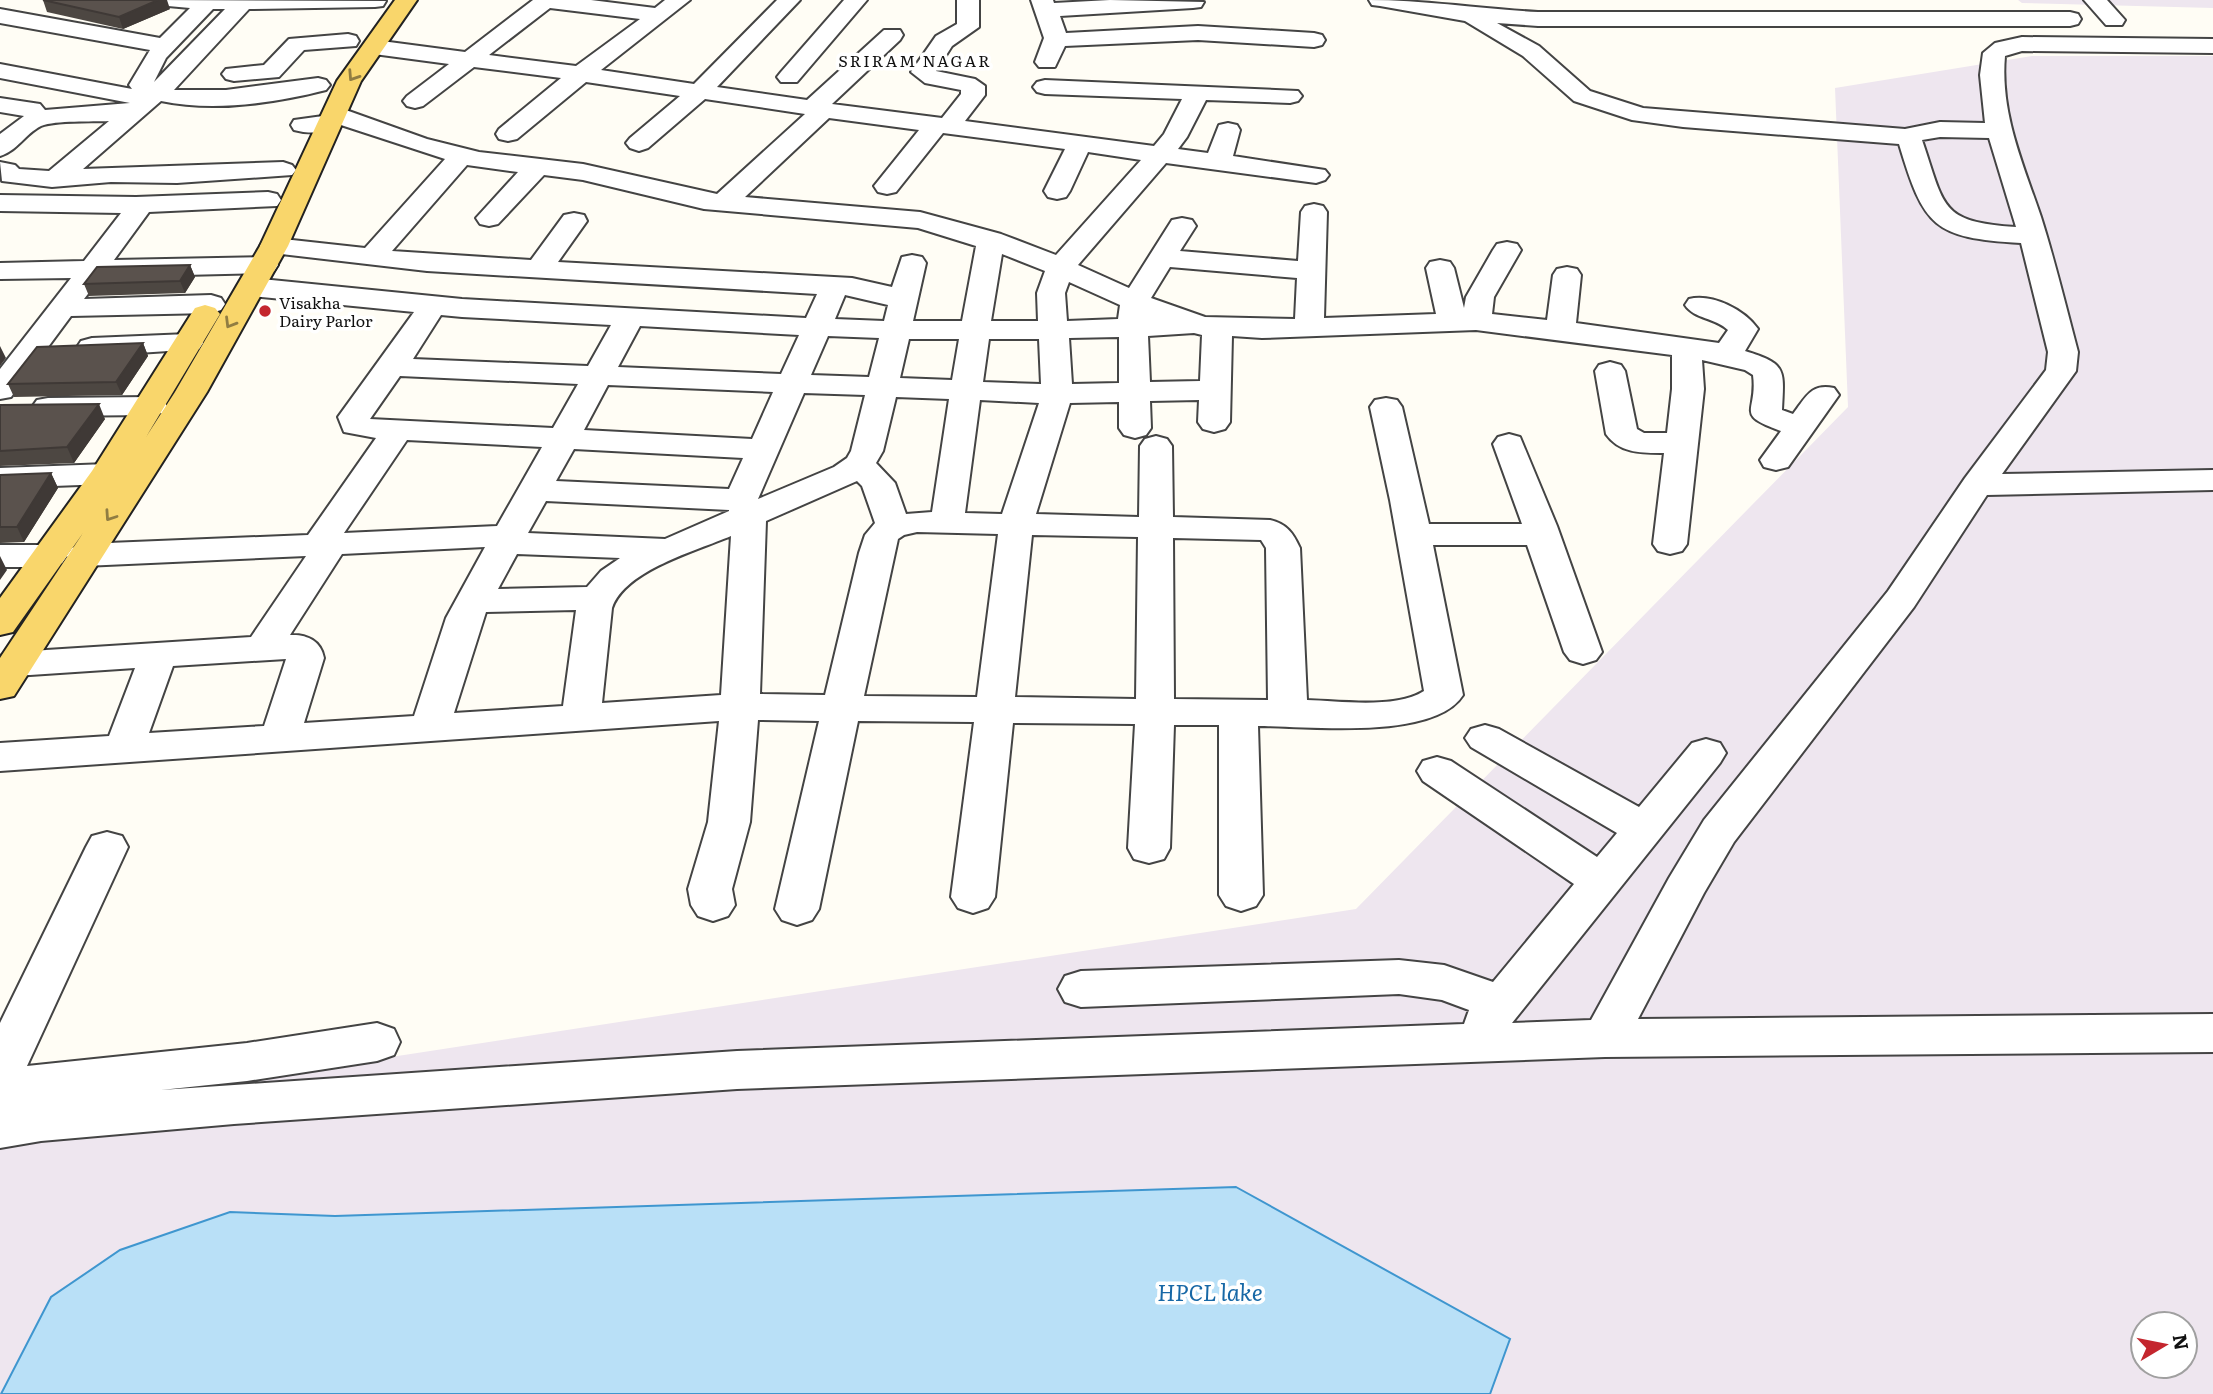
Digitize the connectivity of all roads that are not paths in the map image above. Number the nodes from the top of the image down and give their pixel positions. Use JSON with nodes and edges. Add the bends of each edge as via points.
{"nodes":[{"id":1,"x":164,"y":0,"type":"edge"},
{"id":2,"x":406,"y":0,"type":"edge"},
{"id":3,"x":547,"y":0,"type":"edge"},
{"id":4,"x":679,"y":0,"type":"edge"},
{"id":5,"x":789,"y":0,"type":"edge"},
{"id":6,"x":856,"y":0,"type":"edge"},
{"id":7,"x":968,"y":0,"type":"edge"},
{"id":8,"x":1380,"y":0,"type":"edge"},
{"id":9,"x":2000,"y":0,"type":"edge"},
{"id":10,"x":2095,"y":0,"type":"edge"},
{"id":11,"x":376,"y":1,"type":"edge"},
{"id":12,"x":209,"y":2,"type":"edge"},
{"id":13,"x":1193,"y":2,"type":"edge"},
{"id":14,"x":1044,"y":5,"type":"edge"},
{"id":15,"x":237,"y":8,"type":"junction"},
{"id":16,"x":317,"y":14,"type":"dead end"},
{"id":17,"x":1465,"y":14,"type":"junction"},
{"id":18,"x":660,"y":15,"type":"junction"},
{"id":19,"x":0,"y":16,"type":"edge"},
{"id":20,"x":2029,"y":18,"type":"junction"},
{"id":21,"x":2114,"y":20,"type":"junction"},
{"id":22,"x":2139,"y":20,"type":"dead end"},
{"id":23,"x":1198,"y":33,"type":"junction"},
{"id":24,"x":892,"y":35,"type":"dead end"},
{"id":25,"x":1057,"y":40,"type":"junction"},
{"id":26,"x":1314,"y":40,"type":"dead end"},
{"id":27,"x":361,"y":44,"type":"junction"},
{"id":28,"x":166,"y":46,"type":"junction"},
{"id":29,"x":2213,"y":46,"type":"edge"},
{"id":30,"x":471,"y":59,"type":"junction"},
{"id":31,"x":0,"y":71,"type":"edge"},
{"id":32,"x":581,"y":74,"type":"junction"},
{"id":33,"x":177,"y":75,"type":"junction"},
{"id":34,"x":789,"y":77,"type":"dead end"},
{"id":35,"x":318,"y":85,"type":"junction"},
{"id":36,"x":699,"y":92,"type":"junction"},
{"id":37,"x":1185,"y":93,"type":"junction"},
{"id":38,"x":1290,"y":96,"type":"dead end"},
{"id":39,"x":415,"y":101,"type":"dead end"},
{"id":40,"x":145,"y":102,"type":"junction"},
{"id":41,"x":0,"y":105,"type":"edge"},
{"id":42,"x":819,"y":109,"type":"junction"},
{"id":43,"x":1042,"y":112,"type":"junction"},
{"id":44,"x":35,"y":114,"type":"junction"},
{"id":45,"x":322,"y":121,"type":"junction"},
{"id":46,"x":943,"y":125,"type":"junction"},
{"id":47,"x":1228,"y":130,"type":"dead end"},
{"id":48,"x":1999,"y":131,"type":"junction"},
{"id":49,"x":508,"y":134,"type":"dead end"},
{"id":50,"x":1909,"y":138,"type":"junction"},
{"id":51,"x":639,"y":143,"type":"dead end"},
{"id":52,"x":1080,"y":144,"type":"junction"},
{"id":53,"x":1167,"y":146,"type":"junction"},
{"id":54,"x":0,"y":148,"type":"edge"},
{"id":55,"x":460,"y":157,"type":"junction"},
{"id":56,"x":1218,"y":163,"type":"junction"},
{"id":57,"x":537,"y":167,"type":"junction"},
{"id":58,"x":0,"y":170,"type":"edge"},
{"id":59,"x":283,"y":170,"type":"junction"},
{"id":60,"x":1316,"y":175,"type":"dead end"},
{"id":61,"x":56,"y":178,"type":"junction"},
{"id":62,"x":887,"y":186,"type":"dead end"},
{"id":63,"x":736,"y":191,"type":"junction"},
{"id":64,"x":1057,"y":191,"type":"dead end"},
{"id":65,"x":268,"y":200,"type":"junction"},
{"id":66,"x":0,"y":203,"type":"edge"},
{"id":67,"x":142,"y":204,"type":"junction"},
{"id":68,"x":1314,"y":212,"type":"dead end"},
{"id":69,"x":489,"y":218,"type":"dead end"},
{"id":70,"x":575,"y":221,"type":"dead end"},
{"id":71,"x":1181,"y":226,"type":"dead end"},
{"id":72,"x":2033,"y":236,"type":"junction"},
{"id":73,"x":991,"y":240,"type":"junction"},
{"id":74,"x":1507,"y":250,"type":"dead end"},
{"id":75,"x":372,"y":257,"type":"junction"},
{"id":76,"x":1161,"y":258,"type":"junction"},
{"id":77,"x":427,"y":262,"type":"junction"},
{"id":78,"x":912,"y":263,"type":"dead end"},
{"id":79,"x":255,"y":266,"type":"junction"},
{"id":80,"x":505,"y":267,"type":"junction"},
{"id":81,"x":1061,"y":267,"type":"junction"},
{"id":82,"x":1440,"y":268,"type":"dead end"},
{"id":83,"x":94,"y":269,"type":"junction"},
{"id":84,"x":539,"y":269,"type":"junction"},
{"id":85,"x":0,"y":271,"type":"edge"},
{"id":86,"x":1312,"y":271,"type":"junction"},
{"id":87,"x":1567,"y":275,"type":"dead end"},
{"id":88,"x":835,"y":286,"type":"junction"},
{"id":89,"x":396,"y":303,"type":"junction"},
{"id":90,"x":211,"y":304,"type":"junction"},
{"id":91,"x":433,"y":305,"type":"junction"},
{"id":92,"x":1699,"y":305,"type":"dead end"},
{"id":93,"x":476,"y":308,"type":"junction"},
{"id":94,"x":63,"y":309,"type":"junction"},
{"id":95,"x":1134,"y":314,"type":"junction"},
{"id":96,"x":900,"y":315,"type":"junction"},
{"id":97,"x":630,"y":317,"type":"junction"},
{"id":98,"x":1464,"y":321,"type":"junction"},
{"id":99,"x":817,"y":327,"type":"junction"},
{"id":100,"x":1210,"y":327,"type":"junction"},
{"id":101,"x":1309,"y":327,"type":"junction"},
{"id":102,"x":975,"y":330,"type":"junction"},
{"id":103,"x":1052,"y":330,"type":"junction"},
{"id":104,"x":1561,"y":330,"type":"junction"},
{"id":105,"x":1733,"y":342,"type":"junction"},
{"id":106,"x":188,"y":343,"type":"junction"},
{"id":107,"x":1687,"y":348,"type":"junction"},
{"id":108,"x":0,"y":349,"type":"edge"},
{"id":109,"x":32,"y":349,"type":"junction"},
{"id":110,"x":392,"y":367,"type":"junction"},
{"id":111,"x":1610,"y":371,"type":"dead end"},
{"id":112,"x":595,"y":377,"type":"junction"},
{"id":113,"x":792,"y":385,"type":"junction"},
{"id":114,"x":883,"y":389,"type":"junction"},
{"id":115,"x":0,"y":390,"type":"edge"},
{"id":116,"x":1216,"y":390,"type":"junction"},
{"id":117,"x":966,"y":391,"type":"junction"},
{"id":118,"x":1135,"y":393,"type":"junction"},
{"id":119,"x":1057,"y":394,"type":"junction"},
{"id":120,"x":1823,"y":395,"type":"dead end"},
{"id":121,"x":151,"y":406,"type":"junction"},
{"id":122,"x":1386,"y":407,"type":"dead end"},
{"id":123,"x":0,"y":409,"type":"edge"},
{"id":124,"x":1213,"y":422,"type":"dead end"},
{"id":125,"x":1800,"y":428,"type":"junction"},
{"id":126,"x":398,"y":430,"type":"junction"},
{"id":127,"x":562,"y":438,"type":"junction"},
{"id":128,"x":1682,"y":443,"type":"junction"},
{"id":129,"x":1509,"y":444,"type":"dead end"},
{"id":130,"x":763,"y":449,"type":"junction"},
{"id":131,"x":1776,"y":460,"type":"dead end"},
{"id":132,"x":859,"y":464,"type":"junction"},
{"id":133,"x":107,"y":474,"type":"junction"},
{"id":134,"x":0,"y":478,"type":"edge"},
{"id":135,"x":2213,"y":480,"type":"edge"},
{"id":136,"x":1977,"y":485,"type":"junction"},
{"id":137,"x":533,"y":490,"type":"junction"},
{"id":138,"x":745,"y":509,"type":"junction"},
{"id":139,"x":947,"y":523,"type":"junction"},
{"id":140,"x":1016,"y":524,"type":"junction"},
{"id":141,"x":894,"y":526,"type":"junction"},
{"id":142,"x":1156,"y":526,"type":"junction"},
{"id":143,"x":1414,"y":534,"type":"junction"},
{"id":144,"x":1541,"y":535,"type":"junction"},
{"id":145,"x":326,"y":544,"type":"junction"},
{"id":146,"x":1670,"y":544,"type":"dead end"},
{"id":147,"x":503,"y":548,"type":"junction"},
{"id":148,"x":673,"y":549,"type":"junction"},
{"id":149,"x":67,"y":555,"type":"junction"},
{"id":150,"x":0,"y":556,"type":"edge"},
{"id":151,"x":631,"y":566,"type":"junction"},
{"id":152,"x":597,"y":598,"type":"junction"},
{"id":153,"x":474,"y":601,"type":"junction"},
{"id":154,"x":0,"y":624,"type":"edge"},
{"id":155,"x":264,"y":646,"type":"junction"},
{"id":156,"x":1583,"y":652,"type":"dead end"},
{"id":157,"x":159,"y":654,"type":"junction"},
{"id":158,"x":7,"y":676,"type":"edge"},
{"id":159,"x":740,"y":707,"type":"junction"},
{"id":160,"x":842,"y":708,"type":"junction"},
{"id":161,"x":995,"y":710,"type":"junction"},
{"id":162,"x":1155,"y":712,"type":"junction"},
{"id":163,"x":1238,"y":713,"type":"junction"},
{"id":164,"x":1288,"y":714,"type":"junction"},
{"id":165,"x":581,"y":716,"type":"junction"},
{"id":166,"x":430,"y":727,"type":"junction"},
{"id":167,"x":280,"y":737,"type":"junction"},
{"id":168,"x":1485,"y":738,"type":"dead end"},
{"id":169,"x":124,"y":748,"type":"junction"},
{"id":170,"x":1706,"y":752,"type":"dead end"},
{"id":171,"x":0,"y":757,"type":"edge"},
{"id":172,"x":1437,"y":771,"type":"dead end"},
{"id":173,"x":1644,"y":829,"type":"junction"},
{"id":174,"x":107,"y":847,"type":"dead end"},
{"id":175,"x":1149,"y":848,"type":"dead end"},
{"id":176,"x":1601,"y":881,"type":"junction"},
{"id":177,"x":1241,"y":895,"type":"dead end"},
{"id":178,"x":973,"y":897,"type":"dead end"},
{"id":179,"x":713,"y":905,"type":"dead end"},
{"id":180,"x":797,"y":909,"type":"dead end"},
{"id":181,"x":1081,"y":989,"type":"dead end"},
{"id":182,"x":1502,"y":1003,"type":"junction"},
{"id":183,"x":2213,"y":1033,"type":"edge"},
{"id":184,"x":1605,"y":1038,"type":"junction"},
{"id":185,"x":377,"y":1042,"type":"dead end"},
{"id":186,"x":1468,"y":1043,"type":"junction"},
{"id":187,"x":0,"y":1072,"type":"edge"},
{"id":188,"x":0,"y":1088,"type":"edge"},
{"id":189,"x":0,"y":1128,"type":"edge"}],
"edges":[{"from":1,"to":12,"type":"street"},
{"from":2,"to":27,"type":"main road"},
{"from":3,"to":18,"type":"street"},
{"from":3,"to":30,"type":"street"},
{"from":4,"to":18,"type":"street"},
{"from":5,"to":36,"type":"street"},
{"from":6,"to":34,"type":"street"},
{"from":7,"to":46,"type":"street","via":[[968,27],[944,41],[923,72],[973,86],[973,95]]},
{"from":8,"to":17,"type":"street"},
{"from":9,"to":20,"type":"street"},
{"from":10,"to":21,"type":"street"},
{"from":11,"to":15,"type":"street"},
{"from":11,"to":27,"type":"main road"},
{"from":12,"to":15,"type":"street"},
{"from":12,"to":28,"type":"street"},
{"from":13,"to":14,"type":"street"},
{"from":14,"to":25,"type":"street"},
{"from":15,"to":16,"type":"street"},
{"from":15,"to":33,"type":"street"},
{"from":17,"to":20,"type":"street","via":[[1538,19]]},
{"from":17,"to":50,"type":"street","via":[[1531,51],[1569,87],[1602,104],[1641,115]]},
{"from":18,"to":32,"type":"street"},
{"from":19,"to":28,"type":"street"},
{"from":20,"to":21,"type":"street"},
{"from":21,"to":22,"type":"street"},
{"from":23,"to":25,"type":"street"},
{"from":23,"to":26,"type":"street"},
{"from":23,"to":37,"type":"street","via":[[1185,63]]},
{"from":24,"to":42,"type":"street"},
{"from":25,"to":43,"type":"street","via":[[1037,81]]},
{"from":27,"to":30,"type":"street"},
{"from":27,"to":33,"type":"street","via":[[297,44],[271,72]]},
{"from":27,"to":35,"type":"main road"},
{"from":27,"to":45,"type":"main road","one_way":true,"via":[[349,81]]},
{"from":28,"to":40,"type":"street","via":[[142,79]]},
{"from":29,"to":48,"type":"street","via":[[2051,43],[2003,48],[1994,53],[1991,70]]},
{"from":30,"to":32,"type":"street"},
{"from":30,"to":39,"type":"street"},
{"from":31,"to":40,"type":"street"},
{"from":32,"to":36,"type":"street"},
{"from":32,"to":49,"type":"street"},
{"from":33,"to":40,"type":"street"},
{"from":35,"to":40,"type":"street","via":[[235,97]]},
{"from":35,"to":45,"type":"main road"},
{"from":36,"to":42,"type":"street"},
{"from":36,"to":51,"type":"street"},
{"from":37,"to":38,"type":"street"},
{"from":37,"to":43,"type":"street"},
{"from":37,"to":53,"type":"street"},
{"from":40,"to":44,"type":"street"},
{"from":40,"to":61,"type":"street"},
{"from":41,"to":44,"type":"street"},
{"from":42,"to":46,"type":"street"},
{"from":42,"to":63,"type":"street"},
{"from":43,"to":46,"type":"street"},
{"from":43,"to":52,"type":"street"},
{"from":44,"to":54,"type":"street"},
{"from":45,"to":55,"type":"street"},
{"from":45,"to":59,"type":"main road"},
{"from":45,"to":79,"type":"main road"},
{"from":46,"to":62,"type":"street"},
{"from":47,"to":56,"type":"street"},
{"from":48,"to":50,"type":"street","via":[[1916,132]]},
{"from":48,"to":72,"type":"street"},
{"from":50,"to":72,"type":"street","via":[[1931,201],[1947,221],[1961,227]]},
{"from":52,"to":53,"type":"street"},
{"from":52,"to":64,"type":"street"},
{"from":53,"to":56,"type":"street"},
{"from":53,"to":81,"type":"street"},
{"from":55,"to":57,"type":"street"},
{"from":55,"to":75,"type":"street"},
{"from":56,"to":60,"type":"street"},
{"from":57,"to":63,"type":"street","via":[[592,174],[689,198]]},
{"from":57,"to":69,"type":"street"},
{"from":58,"to":61,"type":"street","via":[[11,176]]},
{"from":59,"to":61,"type":"street"},
{"from":59,"to":65,"type":"main road"},
{"from":63,"to":73,"type":"street","via":[[920,220]]},
{"from":65,"to":67,"type":"street"},
{"from":65,"to":79,"type":"main road"},
{"from":66,"to":67,"type":"street"},
{"from":67,"to":83,"type":"street"},
{"from":68,"to":86,"type":"street"},
{"from":70,"to":84,"type":"street"},
{"from":71,"to":76,"type":"street"},
{"from":72,"to":136,"type":"street","via":[[2063,352],[2062,371]]},
{"from":73,"to":81,"type":"street"},
{"from":73,"to":102,"type":"street"},
{"from":74,"to":98,"type":"street"},
{"from":75,"to":77,"type":"street"},
{"from":75,"to":79,"type":"street"},
{"from":76,"to":86,"type":"street"},
{"from":76,"to":95,"type":"street"},
{"from":77,"to":80,"type":"street"},
{"from":77,"to":89,"type":"street"},
{"from":78,"to":96,"type":"street"},
{"from":79,"to":83,"type":"street"},
{"from":79,"to":89,"type":"street"},
{"from":79,"to":90,"type":"main road"},
{"from":79,"to":149,"type":"main road","one_way":true,"via":[[185,402]]},
{"from":80,"to":84,"type":"street"},
{"from":80,"to":93,"type":"street"},
{"from":81,"to":95,"type":"street"},
{"from":81,"to":103,"type":"street","via":[[1051,293]]},
{"from":82,"to":98,"type":"street"},
{"from":83,"to":85,"type":"street"},
{"from":83,"to":94,"type":"street"},
{"from":84,"to":88,"type":"street"},
{"from":86,"to":101,"type":"street"},
{"from":87,"to":104,"type":"street"},
{"from":88,"to":96,"type":"street","via":[[867,289]]},
{"from":88,"to":99,"type":"street"},
{"from":89,"to":91,"type":"street"},
{"from":90,"to":94,"type":"street"},
{"from":90,"to":106,"type":"main road"},
{"from":91,"to":93,"type":"street"},
{"from":91,"to":110,"type":"street"},
{"from":92,"to":105,"type":"street","via":[[1733,319]]},
{"from":93,"to":97,"type":"street"},
{"from":94,"to":109,"type":"street"},
{"from":95,"to":100,"type":"street"},
{"from":95,"to":103,"type":"street"},
{"from":95,"to":118,"type":"street"},
{"from":96,"to":99,"type":"street"},
{"from":96,"to":102,"type":"street"},
{"from":96,"to":114,"type":"street"},
{"from":97,"to":99,"type":"street"},
{"from":97,"to":112,"type":"street"},
{"from":98,"to":101,"type":"street"},
{"from":98,"to":104,"type":"street"},
{"from":99,"to":113,"type":"street"},
{"from":100,"to":101,"type":"street"},
{"from":100,"to":116,"type":"street"},
{"from":102,"to":103,"type":"street"},
{"from":102,"to":117,"type":"street"},
{"from":103,"to":119,"type":"street"},
{"from":104,"to":107,"type":"street"},
{"from":105,"to":107,"type":"street"},
{"from":105,"to":125,"type":"street","via":[[1767,371],[1766,415]]},
{"from":106,"to":109,"type":"street"},
{"from":106,"to":121,"type":"main road"},
{"from":107,"to":128,"type":"street"},
{"from":108,"to":109,"type":"street"},
{"from":109,"to":115,"type":"street"},
{"from":110,"to":112,"type":"street"},
{"from":110,"to":126,"type":"street","via":[[354,417],[355,425]]},
{"from":111,"to":128,"type":"street","via":[[1622,434],[1638,443]]},
{"from":112,"to":113,"type":"street"},
{"from":112,"to":127,"type":"street"},
{"from":113,"to":114,"type":"street"},
{"from":113,"to":130,"type":"street"},
{"from":114,"to":117,"type":"street"},
{"from":114,"to":132,"type":"street","via":[[867,451]]},
{"from":116,"to":118,"type":"street"},
{"from":116,"to":124,"type":"street"},
{"from":117,"to":119,"type":"street"},
{"from":117,"to":139,"type":"street"},
{"from":118,"to":119,"type":"street"},
{"from":118,"to":142,"type":"street"},
{"from":119,"to":140,"type":"street"},
{"from":120,"to":125,"type":"street"},
{"from":121,"to":123,"type":"street"},
{"from":121,"to":133,"type":"main road"},
{"from":122,"to":143,"type":"street"},
{"from":125,"to":131,"type":"street"},
{"from":126,"to":127,"type":"street"},
{"from":126,"to":145,"type":"street"},
{"from":127,"to":130,"type":"street"},
{"from":127,"to":137,"type":"street"},
{"from":128,"to":146,"type":"street"},
{"from":129,"to":144,"type":"street"},
{"from":130,"to":138,"type":"street"},
{"from":132,"to":138,"type":"street","via":[[846,474]]},
{"from":132,"to":141,"type":"street","via":[[878,483]]},
{"from":133,"to":134,"type":"street"},
{"from":133,"to":149,"type":"main road"},
{"from":135,"to":136,"type":"street"},
{"from":136,"to":184,"type":"street","via":[[1900,599],[1719,831]]},
{"from":137,"to":138,"type":"street"},
{"from":137,"to":147,"type":"street"},
{"from":138,"to":148,"type":"street"},
{"from":138,"to":159,"type":"street"},
{"from":139,"to":140,"type":"street"},
{"from":139,"to":141,"type":"street"},
{"from":140,"to":142,"type":"street"},
{"from":140,"to":161,"type":"street"},
{"from":141,"to":160,"type":"street","via":[[882,535],[876,553]]},
{"from":142,"to":162,"type":"street"},
{"from":142,"to":164,"type":"street","via":[[1255,528],[1270,530],[1278,538],[1283,548]]},
{"from":143,"to":144,"type":"street"},
{"from":143,"to":164,"type":"street","via":[[1444,695],[1434,705],[1404,713]]},
{"from":144,"to":156,"type":"street"},
{"from":145,"to":147,"type":"street"},
{"from":145,"to":149,"type":"street"},
{"from":145,"to":155,"type":"street"},
{"from":147,"to":148,"type":"street"},
{"from":147,"to":151,"type":"street"},
{"from":147,"to":153,"type":"street"},
{"from":148,"to":151,"type":"street"},
{"from":149,"to":150,"type":"street"},
{"from":149,"to":154,"type":"main road"},
{"from":149,"to":158,"type":"main road"},
{"from":151,"to":152,"type":"street"},
{"from":152,"to":153,"type":"street"},
{"from":152,"to":165,"type":"street"},
{"from":153,"to":166,"type":"street","via":[[459,628]]},
{"from":155,"to":157,"type":"street"},
{"from":155,"to":167,"type":"street","via":[[297,646],[304,651]]},
{"from":157,"to":158,"type":"street"},
{"from":157,"to":169,"type":"street"},
{"from":159,"to":160,"type":"street"},
{"from":159,"to":165,"type":"street"},
{"from":159,"to":179,"type":"street","via":[[729,822],[710,889]]},
{"from":160,"to":161,"type":"street"},
{"from":160,"to":180,"type":"street"},
{"from":161,"to":162,"type":"street"},
{"from":161,"to":178,"type":"street"},
{"from":162,"to":163,"type":"street"},
{"from":162,"to":175,"type":"street"},
{"from":163,"to":164,"type":"street"},
{"from":163,"to":177,"type":"street"},
{"from":165,"to":166,"type":"street"},
{"from":166,"to":167,"type":"street"},
{"from":167,"to":169,"type":"street"},
{"from":168,"to":173,"type":"street"},
{"from":169,"to":171,"type":"street"},
{"from":170,"to":173,"type":"street"},
{"from":172,"to":176,"type":"street"},
{"from":173,"to":176,"type":"street"},
{"from":174,"to":187,"type":"street"},
{"from":176,"to":182,"type":"street"},
{"from":181,"to":182,"type":"street","via":[[1399,976],[1444,983]]},
{"from":182,"to":186,"type":"street"},
{"from":183,"to":184,"type":"street"},
{"from":184,"to":186,"type":"street"},
{"from":185,"to":188,"type":"street","via":[[247,1062]]},
{"from":186,"to":189,"type":"street","via":[[737,1070],[234,1104]]}]}
